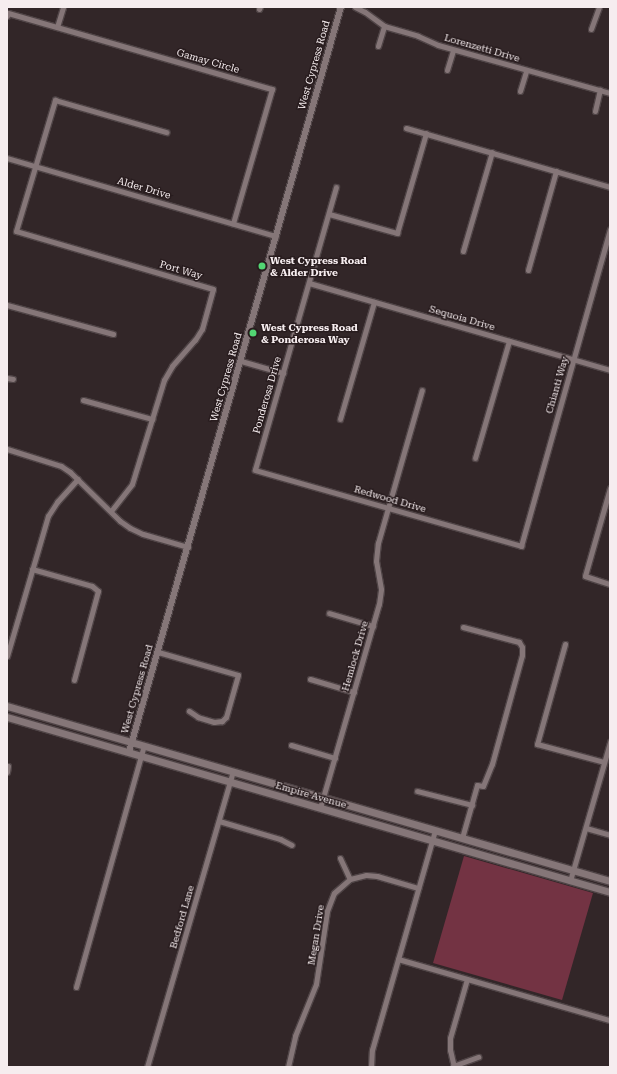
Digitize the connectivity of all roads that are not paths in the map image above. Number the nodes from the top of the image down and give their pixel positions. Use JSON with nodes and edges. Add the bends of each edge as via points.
{"nodes":[{"id":1,"x":63,"y":7,"type":"edge"},
{"id":2,"x":341,"y":7,"type":"edge"},
{"id":3,"x":355,"y":7,"type":"edge"},
{"id":4,"x":599,"y":7,"type":"edge"},
{"id":5,"x":7,"y":16,"type":"edge"},
{"id":6,"x":384,"y":26,"type":"junction"},
{"id":7,"x":57,"y":27,"type":"junction"},
{"id":8,"x":591,"y":29,"type":"dead end"},
{"id":9,"x":378,"y":46,"type":"dead end"},
{"id":10,"x":454,"y":50,"type":"junction"},
{"id":11,"x":447,"y":70,"type":"dead end"},
{"id":12,"x":526,"y":70,"type":"junction"},
{"id":13,"x":600,"y":90,"type":"junction"},
{"id":14,"x":520,"y":91,"type":"dead end"},
{"id":15,"x":610,"y":93,"type":"edge"},
{"id":16,"x":595,"y":110,"type":"dead end"},
{"id":17,"x":406,"y":128,"type":"dead end"},
{"id":18,"x":166,"y":132,"type":"dead end"},
{"id":19,"x":426,"y":133,"type":"junction"},
{"id":20,"x":492,"y":152,"type":"junction"},
{"id":21,"x":7,"y":158,"type":"edge"},
{"id":22,"x":36,"y":166,"type":"junction"},
{"id":23,"x":556,"y":171,"type":"junction"},
{"id":24,"x":610,"y":186,"type":"edge"},
{"id":25,"x":336,"y":187,"type":"dead end"},
{"id":26,"x":329,"y":214,"type":"junction"},
{"id":27,"x":234,"y":223,"type":"junction"},
{"id":28,"x":610,"y":229,"type":"edge"},
{"id":29,"x":276,"y":236,"type":"junction"},
{"id":30,"x":463,"y":251,"type":"dead end"},
{"id":31,"x":528,"y":270,"type":"dead end"},
{"id":32,"x":309,"y":283,"type":"junction"},
{"id":33,"x":374,"y":302,"type":"junction"},
{"id":34,"x":7,"y":305,"type":"edge"},
{"id":35,"x":113,"y":334,"type":"dead end"},
{"id":36,"x":509,"y":341,"type":"junction"},
{"id":37,"x":574,"y":359,"type":"junction"},
{"id":38,"x":241,"y":361,"type":"junction"},
{"id":39,"x":610,"y":370,"type":"edge"},
{"id":40,"x":283,"y":373,"type":"junction"},
{"id":41,"x":422,"y":390,"type":"dead end"},
{"id":42,"x":83,"y":400,"type":"dead end"},
{"id":43,"x":152,"y":419,"type":"junction"},
{"id":44,"x":340,"y":419,"type":"dead end"},
{"id":45,"x":7,"y":449,"type":"edge"},
{"id":46,"x":475,"y":458,"type":"dead end"},
{"id":47,"x":255,"y":470,"type":"joint"},
{"id":48,"x":78,"y":479,"type":"junction"},
{"id":49,"x":610,"y":488,"type":"edge"},
{"id":50,"x":388,"y":508,"type":"junction"},
{"id":51,"x":111,"y":511,"type":"junction"},
{"id":52,"x":520,"y":546,"type":"joint"},
{"id":53,"x":188,"y":548,"type":"junction"},
{"id":54,"x":32,"y":569,"type":"junction"},
{"id":55,"x":610,"y":584,"type":"edge"},
{"id":56,"x":329,"y":613,"type":"dead end"},
{"id":57,"x":373,"y":626,"type":"junction"},
{"id":58,"x":463,"y":627,"type":"dead end"},
{"id":59,"x":565,"y":644,"type":"dead end"},
{"id":60,"x":158,"y":652,"type":"junction"},
{"id":61,"x":7,"y":656,"type":"edge"},
{"id":62,"x":310,"y":679,"type":"dead end"},
{"id":63,"x":74,"y":680,"type":"dead end"},
{"id":64,"x":354,"y":692,"type":"junction"},
{"id":65,"x":7,"y":706,"type":"edge"},
{"id":66,"x":189,"y":711,"type":"dead end"},
{"id":67,"x":7,"y":717,"type":"edge"},
{"id":68,"x":132,"y":742,"type":"junction"},
{"id":69,"x":610,"y":742,"type":"edge"},
{"id":70,"x":144,"y":745,"type":"junction"},
{"id":71,"x":291,"y":745,"type":"dead end"},
{"id":72,"x":129,"y":752,"type":"junction"},
{"id":73,"x":141,"y":756,"type":"junction"},
{"id":74,"x":334,"y":758,"type":"junction"},
{"id":75,"x":604,"y":762,"type":"junction"},
{"id":76,"x":8,"y":766,"type":"dead end"},
{"id":77,"x":233,"y":771,"type":"junction"},
{"id":78,"x":7,"y":772,"type":"edge"},
{"id":79,"x":230,"y":782,"type":"junction"},
{"id":80,"x":417,"y":791,"type":"dead end"},
{"id":81,"x":323,"y":798,"type":"junction"},
{"id":82,"x":472,"y":806,"type":"junction"},
{"id":83,"x":320,"y":808,"type":"junction"},
{"id":84,"x":219,"y":821,"type":"junction"},
{"id":85,"x":586,"y":828,"type":"junction"},
{"id":86,"x":436,"y":830,"type":"junction"},
{"id":87,"x":610,"y":835,"type":"edge"},
{"id":88,"x":462,"y":838,"type":"junction"},
{"id":89,"x":432,"y":841,"type":"junction"},
{"id":90,"x":292,"y":844,"type":"dead end"},
{"id":91,"x":340,"y":858,"type":"dead end"},
{"id":92,"x":573,"y":870,"type":"junction"},
{"id":93,"x":350,"y":879,"type":"junction"},
{"id":94,"x":570,"y":880,"type":"junction"},
{"id":95,"x":610,"y":881,"type":"edge"},
{"id":96,"x":418,"y":888,"type":"junction"},
{"id":97,"x":610,"y":892,"type":"edge"},
{"id":98,"x":398,"y":959,"type":"junction"},
{"id":99,"x":466,"y":979,"type":"junction"},
{"id":100,"x":76,"y":987,"type":"dead end"},
{"id":101,"x":610,"y":1020,"type":"edge"},
{"id":102,"x":478,"y":1057,"type":"dead end"},
{"id":103,"x":454,"y":1066,"type":"edge"},
{"id":104,"x":147,"y":1067,"type":"edge"},
{"id":105,"x":288,"y":1067,"type":"edge"},
{"id":106,"x":371,"y":1067,"type":"edge"}],
"edges":[{"from":1,"to":7,"type":"street"},
{"from":2,"to":29,"type":"street","name":"West Cypress Road"},
{"from":3,"to":6,"type":"street","name":"Lorenzetti Drive"},
{"from":4,"to":8,"type":"street"},
{"from":5,"to":7,"type":"street","name":"Gamay Circle","via":[[8,13]]},
{"from":6,"to":9,"type":"street"},
{"from":6,"to":10,"type":"street","name":"Lorenzetti Drive"},
{"from":7,"to":27,"type":"street","name":"Gamay Circle","via":[[272,89]]},
{"from":10,"to":11,"type":"street"},
{"from":10,"to":12,"type":"street","name":"Lorenzetti Drive"},
{"from":12,"to":13,"type":"street","name":"Lorenzetti Drive"},
{"from":12,"to":14,"type":"street"},
{"from":13,"to":15,"type":"street","name":"Lorenzetti Drive"},
{"from":13,"to":16,"type":"street"},
{"from":17,"to":19,"type":"street"},
{"from":18,"to":22,"type":"street","via":[[55,100]]},
{"from":19,"to":20,"type":"street"},
{"from":19,"to":26,"type":"street","via":[[397,233]]},
{"from":20,"to":23,"type":"street"},
{"from":20,"to":30,"type":"street"},
{"from":21,"to":22,"type":"street","name":"Alder Drive"},
{"from":22,"to":27,"type":"street","name":"Alder Drive"},
{"from":22,"to":43,"type":"street","name":"Port Way","via":[[16,231],[213,289],[202,329],[164,380]]},
{"from":23,"to":24,"type":"street"},
{"from":23,"to":31,"type":"street"},
{"from":25,"to":26,"type":"street","name":"Ponderosa Drive"},
{"from":26,"to":32,"type":"street","name":"Ponderosa Drive"},
{"from":27,"to":29,"type":"street","name":"Alder Drive"},
{"from":28,"to":37,"type":"street","name":"Chianti Way"},
{"from":29,"to":38,"type":"street","name":"West Cypress Road"},
{"from":32,"to":33,"type":"street","name":"Sequoia Drive"},
{"from":32,"to":40,"type":"street","name":"Ponderosa Drive"},
{"from":33,"to":36,"type":"street","name":"Sequoia Drive"},
{"from":33,"to":44,"type":"street"},
{"from":34,"to":35,"type":"street"},
{"from":36,"to":37,"type":"street","name":"Sequoia Drive"},
{"from":36,"to":46,"type":"street"},
{"from":37,"to":39,"type":"street","name":"Sequoia Drive"},
{"from":37,"to":52,"type":"street","name":"Chianti Way"},
{"from":38,"to":40,"type":"street"},
{"from":38,"to":53,"type":"street","name":"West Cypress Road"},
{"from":40,"to":47,"type":"street","name":"Ponderosa Drive"},
{"from":41,"to":50,"type":"street","name":"Hemlock Drive"},
{"from":42,"to":43,"type":"street"},
{"from":43,"to":51,"type":"street","name":"Port Way","via":[[132,484]]},
{"from":45,"to":48,"type":"street","via":[[61,466]]},
{"from":47,"to":50,"type":"street","name":"Redwood Drive"},
{"from":48,"to":51,"type":"street"},
{"from":48,"to":54,"type":"street","via":[[48,516]]},
{"from":49,"to":55,"type":"street","via":[[585,576]]},
{"from":50,"to":52,"type":"street","name":"Redwood Drive"},
{"from":50,"to":57,"type":"street","name":"Hemlock Drive","via":[[376,552],[381,588]]},
{"from":51,"to":53,"type":"street","via":[[120,521],[136,531]]},
{"from":53,"to":60,"type":"street","name":"West Cypress Road"},
{"from":54,"to":61,"type":"street"},
{"from":54,"to":63,"type":"street","via":[[92,586],[98,591]]},
{"from":56,"to":57,"type":"street"},
{"from":57,"to":64,"type":"street","name":"Hemlock Drive"},
{"from":58,"to":82,"type":"street","via":[[519,642],[522,647],[522,656],[492,764],[483,786],[477,786]]},
{"from":59,"to":75,"type":"street","via":[[537,744]]},
{"from":60,"to":66,"type":"street","via":[[238,675],[226,717],[222,721],[198,717]]},
{"from":60,"to":68,"type":"street","name":"West Cypress Road"},
{"from":62,"to":64,"type":"street"},
{"from":64,"to":74,"type":"street","name":"Hemlock Drive"},
{"from":65,"to":68,"type":"main road","name":"Empire Avenue"},
{"from":67,"to":72,"type":"main road","name":"Empire Avenue"},
{"from":68,"to":70,"type":"main road","name":"Empire Avenue"},
{"from":68,"to":72,"type":"street","name":"West Cypress Road"},
{"from":69,"to":75,"type":"street"},
{"from":70,"to":73,"type":"street"},
{"from":70,"to":77,"type":"main road","name":"Empire Avenue"},
{"from":71,"to":74,"type":"street"},
{"from":72,"to":73,"type":"main road","name":"Empire Avenue"},
{"from":73,"to":79,"type":"main road","name":"Empire Avenue"},
{"from":73,"to":100,"type":"street"},
{"from":74,"to":81,"type":"street","name":"Hemlock Drive"},
{"from":75,"to":85,"type":"street"},
{"from":76,"to":78,"type":"street"},
{"from":77,"to":79,"type":"street","name":"Bedford Lane"},
{"from":77,"to":81,"type":"main road","name":"Empire Avenue"},
{"from":79,"to":83,"type":"main road","name":"Empire Avenue"},
{"from":79,"to":84,"type":"street","name":"Bedford Lane"},
{"from":80,"to":82,"type":"street"},
{"from":81,"to":83,"type":"street","name":"Hemlock Drive"},
{"from":81,"to":86,"type":"main road","name":"Empire Avenue"},
{"from":82,"to":88,"type":"street"},
{"from":83,"to":89,"type":"main road","name":"Empire Avenue"},
{"from":84,"to":90,"type":"street"},
{"from":84,"to":104,"type":"street","name":"Bedford Lane"},
{"from":85,"to":87,"type":"street"},
{"from":85,"to":92,"type":"street"},
{"from":86,"to":88,"type":"main road","name":"Empire Avenue"},
{"from":86,"to":89,"type":"street"},
{"from":88,"to":92,"type":"main road","name":"Empire Avenue"},
{"from":89,"to":94,"type":"main road","name":"Empire Avenue"},
{"from":89,"to":96,"type":"street"},
{"from":91,"to":93,"type":"street"},
{"from":92,"to":94,"type":"street"},
{"from":92,"to":95,"type":"main road","name":"Empire Avenue"},
{"from":93,"to":96,"type":"street","via":[[366,875],[376,876]]},
{"from":93,"to":105,"type":"street","name":"Megan Drive","via":[[334,894],[330,902],[316,984],[295,1036]]},
{"from":94,"to":97,"type":"main road","name":"Empire Avenue"},
{"from":96,"to":98,"type":"street"},
{"from":98,"to":99,"type":"street"},
{"from":98,"to":106,"type":"street","via":[[372,1050]]},
{"from":99,"to":101,"type":"street"},
{"from":99,"to":103,"type":"street","via":[[450,1038]]},
{"from":102,"to":103,"type":"street"}]}
